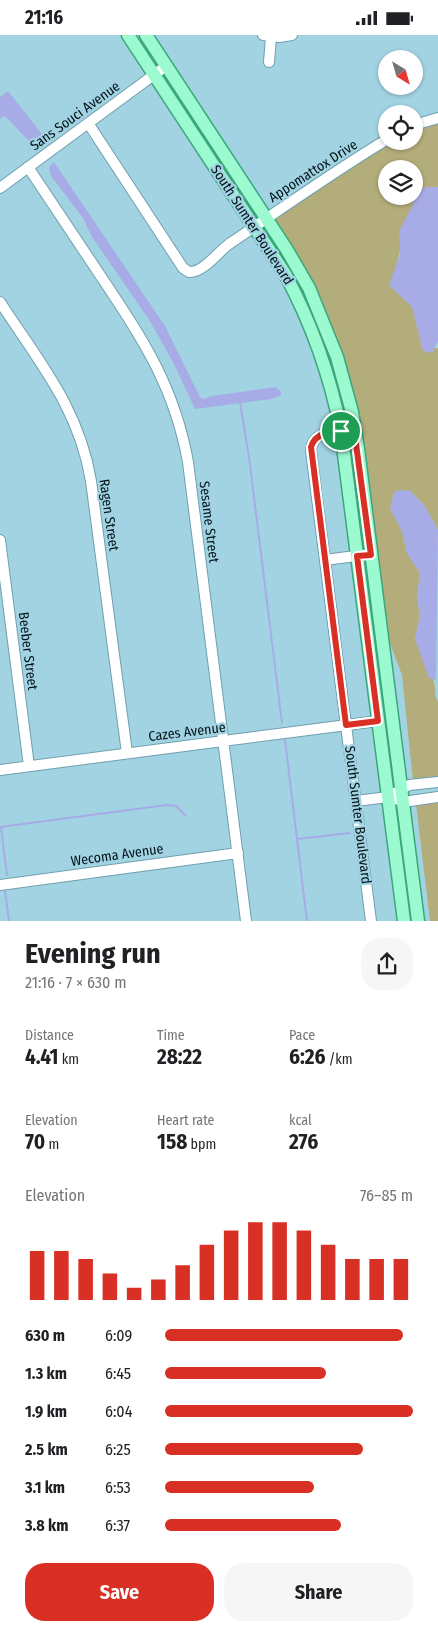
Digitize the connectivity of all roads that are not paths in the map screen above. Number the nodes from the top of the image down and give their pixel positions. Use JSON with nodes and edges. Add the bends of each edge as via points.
{"nodes":[{"id":1,"x":128,"y":35,"type":"edge"},
{"id":2,"x":146,"y":35,"type":"edge"},
{"id":3,"x":292,"y":35,"type":"edge"},
{"id":4,"x":267,"y":36,"type":"edge"},
{"id":5,"x":269,"y":62,"type":"dead end"},
{"id":6,"x":166,"y":65,"type":"junction"},
{"id":7,"x":155,"y":75,"type":"junction"},
{"id":8,"x":438,"y":118,"type":"edge"},
{"id":9,"x":423,"y":122,"type":"edge"},
{"id":10,"x":88,"y":123,"type":"junction"},
{"id":11,"x":378,"y":145,"type":"edge"},
{"id":12,"x":28,"y":167,"type":"junction"},
{"id":13,"x":0,"y":189,"type":"edge"},
{"id":14,"x":266,"y":218,"type":"junction"},
{"id":15,"x":255,"y":227,"type":"junction"},
{"id":16,"x":0,"y":303,"type":"edge"},
{"id":17,"x":354,"y":429,"type":"junction"},
{"id":18,"x":341,"y":431,"type":"junction"},
{"id":19,"x":0,"y":540,"type":"edge"},
{"id":20,"x":371,"y":555,"type":"junction"},
{"id":21,"x":357,"y":556,"type":"junction"},
{"id":22,"x":325,"y":560,"type":"junction"},
{"id":23,"x":378,"y":721,"type":"junction"},
{"id":24,"x":346,"y":725,"type":"junction"},
{"id":25,"x":224,"y":741,"type":"junction"},
{"id":26,"x":127,"y":753,"type":"junction"},
{"id":27,"x":29,"y":766,"type":"junction"},
{"id":28,"x":0,"y":770,"type":"edge"},
{"id":29,"x":438,"y":782,"type":"edge"},
{"id":30,"x":402,"y":787,"type":"junction"},
{"id":31,"x":388,"y":797,"type":"junction"},
{"id":32,"x":438,"y":797,"type":"edge"},
{"id":33,"x":356,"y":801,"type":"junction"},
{"id":34,"x":403,"y":802,"type":"junction"},
{"id":35,"x":238,"y":853,"type":"junction"},
{"id":36,"x":0,"y":885,"type":"edge"},
{"id":37,"x":246,"y":921,"type":"edge"},
{"id":38,"x":371,"y":921,"type":"edge"},
{"id":39,"x":404,"y":921,"type":"edge"},
{"id":40,"x":418,"y":921,"type":"edge"}],
"edges":[{"from":1,"to":7,"type":"main road","name":"South Sumter Boulevard"},
{"from":2,"to":6,"type":"main road","name":"South Sumter Boulevard"},
{"from":3,"to":4,"type":"street"},
{"from":4,"to":5,"type":"street"},
{"from":6,"to":7,"type":"street","name":"Sans Souci Avenue"},
{"from":6,"to":14,"type":"main road","name":"South Sumter Boulevard"},
{"from":7,"to":10,"type":"street","name":"Sans Souci Avenue"},
{"from":7,"to":15,"type":"main road","name":"South Sumter Boulevard"},
{"from":8,"to":9,"type":"street"},
{"from":10,"to":12,"type":"street","name":"Sans Souci Avenue"},
{"from":10,"to":15,"type":"street","name":"Appomattox Drive","via":[[186,271],[196,271]]},
{"from":11,"to":14,"type":"street","name":"Appomattox Drive"},
{"from":12,"to":13,"type":"street","name":"Sans Souci Avenue"},
{"from":12,"to":25,"type":"street","name":"Sesame Street","via":[[145,342],[173,402],[188,462]]},
{"from":14,"to":15,"type":"street","name":"Appomattox Drive"},
{"from":14,"to":17,"type":"main road","name":"South Sumter Boulevard","via":[[301,274],[328,331],[346,387]]},
{"from":15,"to":18,"type":"main road","name":"South Sumter Boulevard","via":[[285,274],[310,324]]},
{"from":16,"to":26,"type":"street","name":"Ragen Street","via":[[64,398],[83,443],[91,481]]},
{"from":17,"to":18,"type":"street","name":"South Sumter Boulevard"},
{"from":17,"to":20,"type":"main road","name":"South Sumter Boulevard"},
{"from":18,"to":21,"type":"main road","name":"South Sumter Boulevard"},
{"from":18,"to":22,"type":"street","name":"South Sumter Boulevard","via":[[319,435],[311,447]]},
{"from":19,"to":27,"type":"street","name":"Beeber Street"},
{"from":20,"to":21,"type":"street"},
{"from":20,"to":30,"type":"main road","name":"South Sumter Boulevard"},
{"from":21,"to":22,"type":"street"},
{"from":21,"to":23,"type":"main road","name":"South Sumter Boulevard"},
{"from":22,"to":24,"type":"street","name":"South Sumter Boulevard"},
{"from":23,"to":24,"type":"street","name":"Cazes Avenue"},
{"from":23,"to":31,"type":"main road","name":"South Sumter Boulevard"},
{"from":24,"to":25,"type":"street","name":"Cazes Avenue"},
{"from":24,"to":33,"type":"street","name":"South Sumter Boulevard"},
{"from":25,"to":26,"type":"street","name":"Cazes Avenue"},
{"from":25,"to":35,"type":"street","name":"Sesame Street"},
{"from":26,"to":27,"type":"street","name":"Cazes Avenue"},
{"from":27,"to":28,"type":"street","name":"Cazes Avenue"},
{"from":29,"to":30,"type":"street"},
{"from":30,"to":31,"type":"street"},
{"from":30,"to":34,"type":"main road","name":"South Sumter Boulevard"},
{"from":31,"to":33,"type":"street"},
{"from":31,"to":34,"type":"street"},
{"from":31,"to":39,"type":"main road","name":"South Sumter Boulevard"},
{"from":32,"to":34,"type":"street"},
{"from":33,"to":38,"type":"street","name":"South Sumter Boulevard"},
{"from":34,"to":40,"type":"main road","name":"South Sumter Boulevard"},
{"from":35,"to":36,"type":"street","name":"Wecoma Avenue"},
{"from":35,"to":37,"type":"street","name":"Sesame Street"}]}
